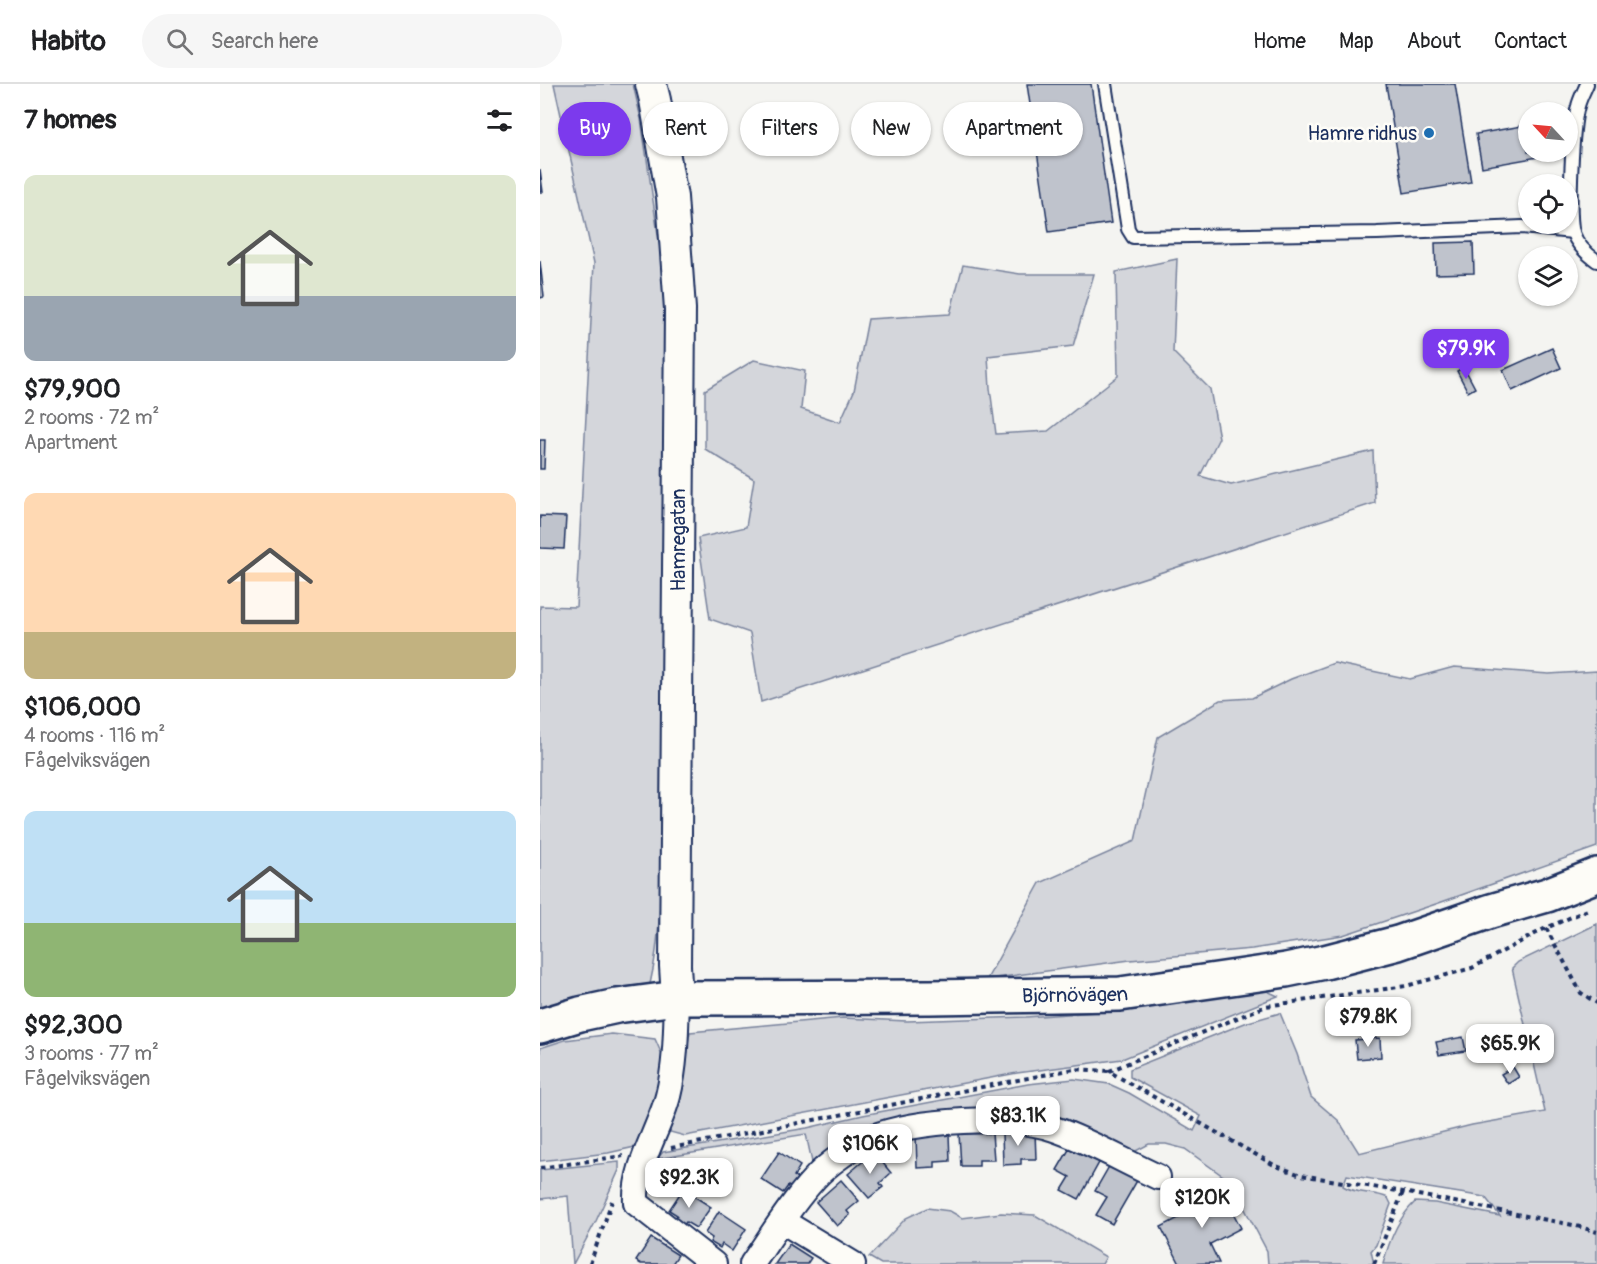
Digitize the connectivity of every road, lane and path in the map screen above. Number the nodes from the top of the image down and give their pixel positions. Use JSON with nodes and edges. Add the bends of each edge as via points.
{"nodes":[{"id":1,"x":651,"y":84,"type":"edge"},
{"id":2,"x":1105,"y":84,"type":"edge"},
{"id":3,"x":1587,"y":84,"type":"edge"},
{"id":4,"x":1572,"y":174,"type":"edge"},
{"id":5,"x":1518,"y":227,"type":"edge"},
{"id":6,"x":1574,"y":234,"type":"edge"},
{"id":7,"x":1597,"y":261,"type":"edge"},
{"id":8,"x":1597,"y":875,"type":"edge"},
{"id":9,"x":1597,"y":906,"type":"edge"},
{"id":10,"x":1546,"y":928,"type":"junction"},
{"id":11,"x":678,"y":998,"type":"junction"},
{"id":12,"x":1597,"y":1003,"type":"edge"},
{"id":13,"x":540,"y":1026,"type":"edge"},
{"id":14,"x":1108,"y":1071,"type":"junction"},
{"id":15,"x":648,"y":1152,"type":"junction"},
{"id":16,"x":540,"y":1168,"type":"edge"},
{"id":17,"x":1158,"y":1177,"type":"dead end"},
{"id":18,"x":1403,"y":1192,"type":"junction"},
{"id":19,"x":782,"y":1221,"type":"junction"},
{"id":20,"x":1597,"y":1232,"type":"edge"},
{"id":21,"x":714,"y":1264,"type":"edge"},
{"id":22,"x":752,"y":1264,"type":"edge"},
{"id":23,"x":853,"y":1264,"type":"edge"},
{"id":24,"x":1374,"y":1264,"type":"edge"}],
"edges":[{"from":1,"to":11,"type":"street","name":"Hamregatan","via":[[672,197],[680,309],[675,955]]},
{"from":2,"to":5,"type":"lane","via":[[1128,230],[1133,237]]},
{"from":3,"to":4,"type":"lane","via":[[1578,107]]},
{"from":6,"to":7,"type":"lane","via":[[1579,245]]},
{"from":8,"to":11,"type":"main road","name":"Björnövägen","via":[[1547,896],[1336,959],[1120,994]]},
{"from":9,"to":10,"type":"path"},
{"from":10,"to":12,"type":"path","via":[[1581,993]]},
{"from":10,"to":14,"type":"path","via":[[1472,968],[1406,986],[1266,1006]]},
{"from":11,"to":13,"type":"main road","name":"Björnövägen","via":[[617,1006]]},
{"from":11,"to":15,"type":"street","via":[[669,1094]]},
{"from":14,"to":15,"type":"path","via":[[1074,1069]]},
{"from":14,"to":18,"type":"path","via":[[1276,1166],[1301,1175]]},
{"from":15,"to":16,"type":"path"},
{"from":15,"to":21,"type":"street","via":[[635,1186],[636,1203]]},
{"from":17,"to":19,"type":"street","via":[[1052,1128],[1013,1122],[936,1123],[872,1137],[815,1177]]},
{"from":18,"to":20,"type":"path"},
{"from":18,"to":24,"type":"path"},
{"from":19,"to":22,"type":"street"},
{"from":19,"to":23,"type":"street"}]}
